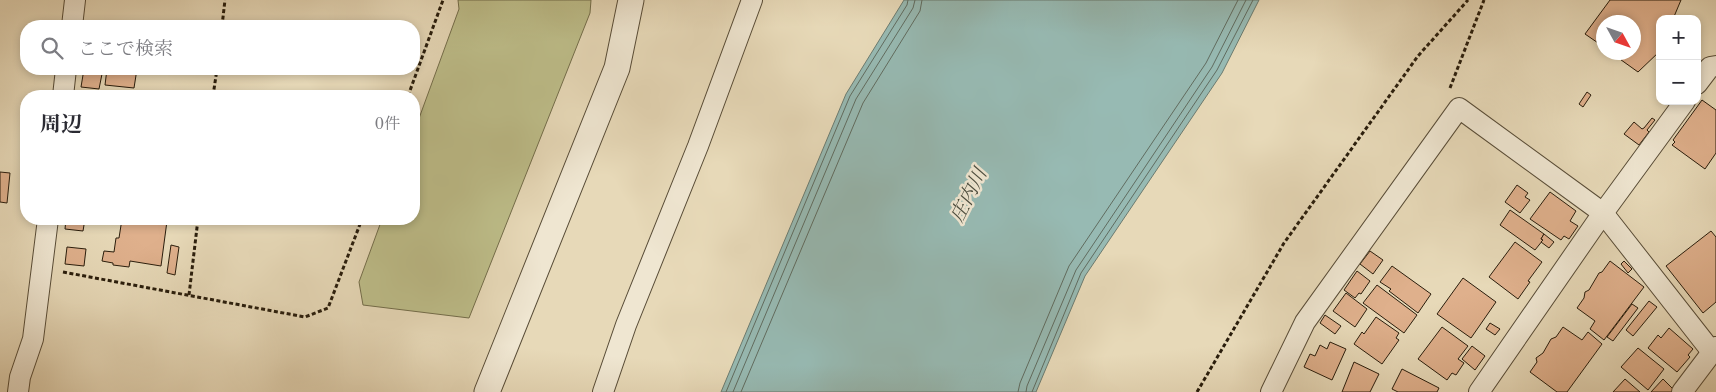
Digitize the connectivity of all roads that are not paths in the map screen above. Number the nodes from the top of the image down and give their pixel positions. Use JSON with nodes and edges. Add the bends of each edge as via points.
{"nodes":[{"id":1,"x":75,"y":0,"type":"edge"},
{"id":2,"x":631,"y":0,"type":"edge"},
{"id":3,"x":752,"y":0,"type":"edge"},
{"id":4,"x":73,"y":20,"type":"edge"},
{"id":5,"x":1716,"y":66,"type":"edge"},
{"id":6,"x":65,"y":75,"type":"edge"},
{"id":7,"x":1701,"y":79,"type":"edge"},
{"id":8,"x":64,"y":90,"type":"edge"},
{"id":9,"x":1682,"y":105,"type":"edge"},
{"id":10,"x":1603,"y":213,"type":"junction"},
{"id":11,"x":47,"y":225,"type":"edge"},
{"id":12,"x":1714,"y":349,"type":"edge"},
{"id":13,"x":18,"y":392,"type":"edge"},
{"id":14,"x":487,"y":392,"type":"edge"},
{"id":15,"x":603,"y":392,"type":"edge"},
{"id":16,"x":1271,"y":392,"type":"edge"},
{"id":17,"x":1479,"y":392,"type":"edge"},
{"id":18,"x":1682,"y":392,"type":"edge"}],
"edges":[{"from":1,"to":4,"type":"street"},
{"from":2,"to":14,"type":"street","via":[[617,68]]},
{"from":3,"to":15,"type":"street"},
{"from":5,"to":7,"type":"street","via":[[1710,67]]},
{"from":6,"to":8,"type":"street"},
{"from":9,"to":10,"type":"street"},
{"from":10,"to":12,"type":"street"},
{"from":10,"to":16,"type":"street","via":[[1459,108],[1306,322]]},
{"from":10,"to":17,"type":"street"},
{"from":11,"to":13,"type":"street","via":[[33,339]]},
{"from":12,"to":18,"type":"street"}]}
